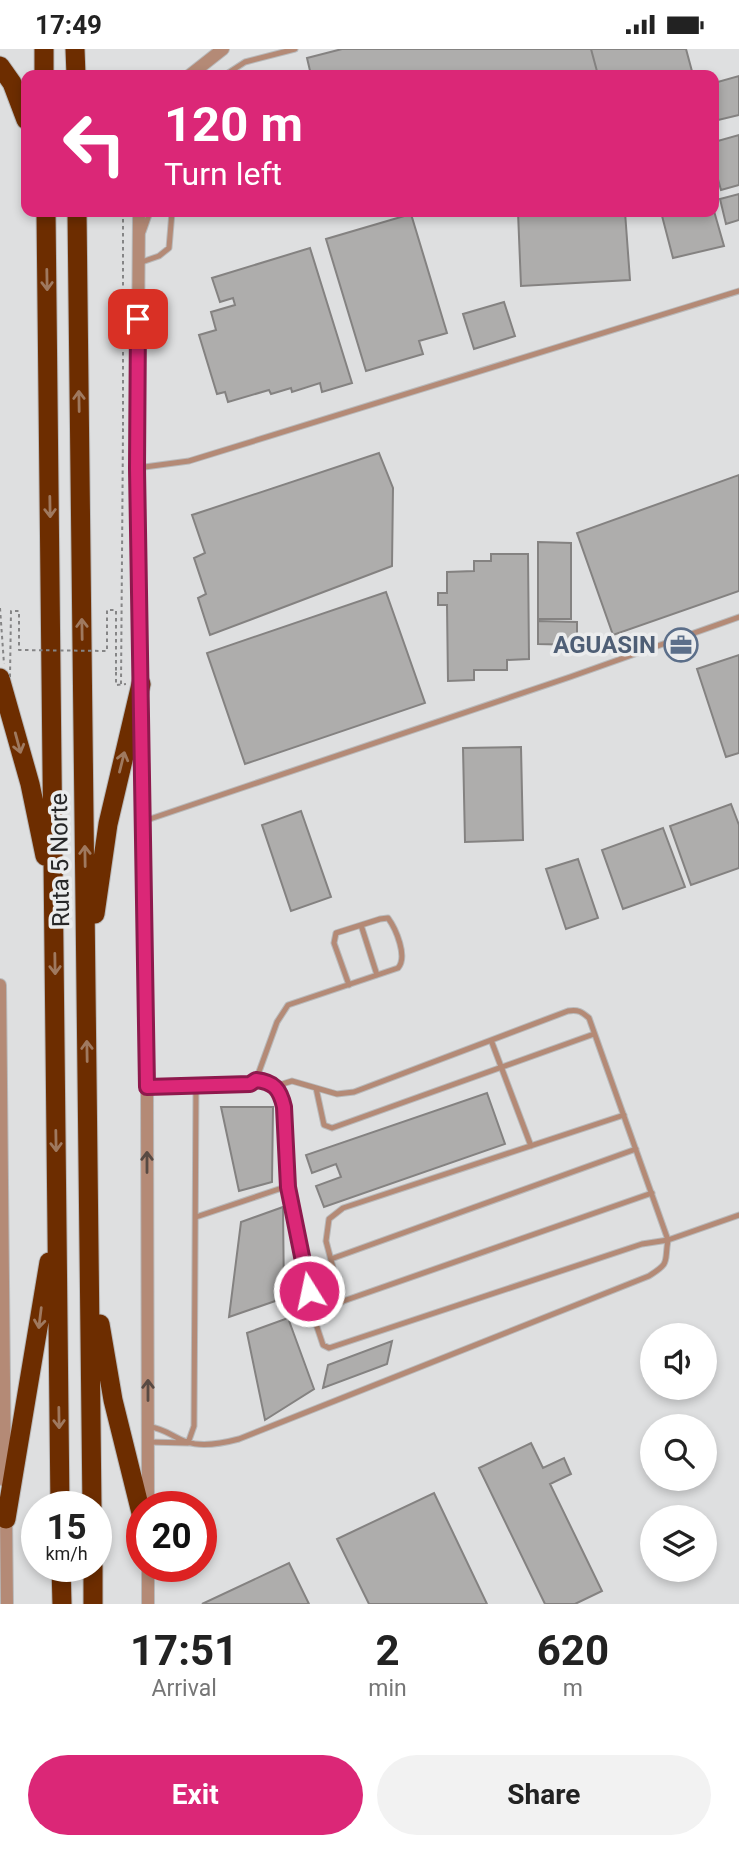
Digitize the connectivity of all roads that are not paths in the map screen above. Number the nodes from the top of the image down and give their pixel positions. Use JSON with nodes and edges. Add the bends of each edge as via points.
{"nodes":[{"id":1,"x":44,"y":49,"type":"edge"},
{"id":2,"x":75,"y":49,"type":"edge"},
{"id":3,"x":223,"y":49,"type":"edge"},
{"id":4,"x":295,"y":49,"type":"edge"},
{"id":5,"x":0,"y":66,"type":"edge"},
{"id":6,"x":44,"y":70,"type":"edge"},
{"id":7,"x":76,"y":70,"type":"edge"},
{"id":8,"x":196,"y":70,"type":"edge"},
{"id":9,"x":233,"y":70,"type":"edge"},
{"id":10,"x":21,"y":107,"type":"edge"},
{"id":11,"x":46,"y":217,"type":"edge"},
{"id":12,"x":77,"y":217,"type":"edge"},
{"id":13,"x":139,"y":217,"type":"edge"},
{"id":14,"x":148,"y":217,"type":"edge"},
{"id":15,"x":172,"y":217,"type":"edge"},
{"id":16,"x":138,"y":244,"type":"junction"},
{"id":17,"x":138,"y":263,"type":"junction"},
{"id":18,"x":739,"y":291,"type":"edge"},
{"id":19,"x":137,"y":468,"type":"junction"},
{"id":20,"x":739,"y":617,"type":"edge"},
{"id":21,"x":5,"y":674,"type":"edge"},
{"id":22,"x":131,"y":684,"type":"junction"},
{"id":23,"x":144,"y":821,"type":"junction"},
{"id":24,"x":54,"y":896,"type":"junction"},
{"id":25,"x":361,"y":925,"type":"junction"},
{"id":26,"x":86,"y":974,"type":"junction"},
{"id":27,"x":377,"y":975,"type":"junction"},
{"id":28,"x":0,"y":985,"type":"edge"},
{"id":29,"x":349,"y":985,"type":"junction"},
{"id":30,"x":594,"y":1034,"type":"junction"},
{"id":31,"x":491,"y":1040,"type":"junction"},
{"id":32,"x":1,"y":1050,"type":"edge"},
{"id":33,"x":502,"y":1068,"type":"junction"},
{"id":34,"x":256,"y":1080,"type":"junction"},
{"id":35,"x":196,"y":1085,"type":"junction"},
{"id":36,"x":275,"y":1086,"type":"junction"},
{"id":37,"x":147,"y":1087,"type":"junction"},
{"id":38,"x":316,"y":1087,"type":"junction"},
{"id":39,"x":624,"y":1115,"type":"junction"},
{"id":40,"x":531,"y":1146,"type":"junction"},
{"id":41,"x":636,"y":1149,"type":"junction"},
{"id":42,"x":288,"y":1187,"type":"junction"},
{"id":43,"x":652,"y":1193,"type":"junction"},
{"id":44,"x":739,"y":1215,"type":"edge"},
{"id":45,"x":195,"y":1217,"type":"junction"},
{"id":46,"x":57,"y":1227,"type":"junction"},
{"id":47,"x":668,"y":1240,"type":"junction"},
{"id":48,"x":331,"y":1259,"type":"junction"},
{"id":49,"x":89,"y":1281,"type":"junction"},
{"id":50,"x":342,"y":1302,"type":"junction"},
{"id":51,"x":313,"y":1312,"type":"junction"},
{"id":52,"x":148,"y":1427,"type":"junction"},
{"id":53,"x":148,"y":1442,"type":"junction"},
{"id":54,"x":188,"y":1443,"type":"junction"},
{"id":55,"x":60,"y":1491,"type":"edge"},
{"id":56,"x":92,"y":1491,"type":"edge"},
{"id":57,"x":136,"y":1491,"type":"edge"},
{"id":58,"x":148,"y":1491,"type":"edge"},
{"id":59,"x":4,"y":1528,"type":"edge"},
{"id":60,"x":61,"y":1582,"type":"edge"},
{"id":61,"x":93,"y":1582,"type":"edge"},
{"id":62,"x":148,"y":1582,"type":"edge"},
{"id":63,"x":7,"y":1604,"type":"edge"},
{"id":64,"x":61,"y":1604,"type":"edge"},
{"id":65,"x":93,"y":1604,"type":"edge"},
{"id":66,"x":148,"y":1604,"type":"edge"}],
"edges":[{"from":1,"to":6,"type":"highway"},
{"from":2,"to":7,"type":"highway"},
{"from":3,"to":8,"type":"street"},
{"from":4,"to":9,"type":"lane","via":[[245,62]]},
{"from":5,"to":10,"type":"highway"},
{"from":11,"to":24,"type":"highway","name":"Ruta 5 Norte","one_way":true},
{"from":26,"to":12,"type":"highway","name":"Ruta 5 Norte","one_way":true},
{"from":13,"to":16,"type":"street"},
{"from":14,"to":16,"type":"lane"},
{"from":15,"to":17,"type":"lane","via":[[169,248]]},
{"from":16,"to":17,"type":"street"},
{"from":17,"to":19,"type":"street"},
{"from":18,"to":19,"type":"lane","via":[[189,461]]},
{"from":19,"to":22,"type":"street"},
{"from":20,"to":23,"type":"lane"},
{"from":21,"to":24,"type":"highway","one_way":true},
{"from":22,"to":23,"type":"street"},
{"from":26,"to":22,"type":"highway","one_way":true},
{"from":23,"to":37,"type":"street"},
{"from":24,"to":46,"type":"highway","name":"Ruta 5 Norte","one_way":true},
{"from":25,"to":27,"type":"lane"},
{"from":25,"to":27,"type":"lane","via":[[388,918],[401,950],[403,960],[398,968]]},
{"from":25,"to":29,"type":"lane","via":[[336,933],[334,938]]},
{"from":49,"to":26,"type":"highway","name":"Ruta 5 Norte","one_way":true},
{"from":27,"to":29,"type":"lane"},
{"from":28,"to":32,"type":"street"},
{"from":29,"to":34,"type":"lane","via":[[288,1005]]},
{"from":30,"to":31,"type":"lane","via":[[589,1018],[575,1010]]},
{"from":30,"to":33,"type":"lane"},
{"from":30,"to":39,"type":"lane"},
{"from":31,"to":33,"type":"lane"},
{"from":31,"to":38,"type":"lane","via":[[354,1092],[337,1094]]},
{"from":32,"to":59,"type":"street"},
{"from":33,"to":38,"type":"lane","via":[[332,1128],[324,1125]]},
{"from":33,"to":40,"type":"lane"},
{"from":34,"to":35,"type":"lane"},
{"from":34,"to":36,"type":"lane"},
{"from":35,"to":37,"type":"lane"},
{"from":35,"to":45,"type":"lane"},
{"from":36,"to":38,"type":"lane","via":[[292,1081]]},
{"from":36,"to":42,"type":"lane","via":[[284,1107]]},
{"from":52,"to":37,"type":"street","one_way":true},
{"from":39,"to":40,"type":"lane"},
{"from":39,"to":41,"type":"lane"},
{"from":40,"to":48,"type":"lane","via":[[343,1208],[329,1219],[326,1241]]},
{"from":41,"to":43,"type":"lane"},
{"from":41,"to":48,"type":"lane"},
{"from":42,"to":45,"type":"lane"},
{"from":42,"to":51,"type":"lane"},
{"from":43,"to":47,"type":"lane"},
{"from":43,"to":50,"type":"lane"},
{"from":44,"to":47,"type":"lane"},
{"from":45,"to":54,"type":"lane","via":[[194,1426]]},
{"from":46,"to":55,"type":"highway","name":"Ruta 5 Norte","one_way":true},
{"from":46,"to":59,"type":"highway","one_way":true},
{"from":47,"to":51,"type":"lane","via":[[642,1244],[338,1347],[323,1345]]},
{"from":47,"to":54,"type":"lane","via":[[668,1259],[649,1276],[239,1439]]},
{"from":48,"to":50,"type":"lane"},
{"from":49,"to":56,"type":"highway","name":"Ruta 5 Norte"},
{"from":49,"to":57,"type":"highway"},
{"from":50,"to":51,"type":"lane"},
{"from":52,"to":53,"type":"street"},
{"from":52,"to":54,"type":"lane","via":[[158,1427]]},
{"from":53,"to":54,"type":"lane"},
{"from":53,"to":58,"type":"street"},
{"from":59,"to":63,"type":"street"},
{"from":60,"to":64,"type":"highway"},
{"from":61,"to":65,"type":"highway"},
{"from":62,"to":66,"type":"street"}]}
